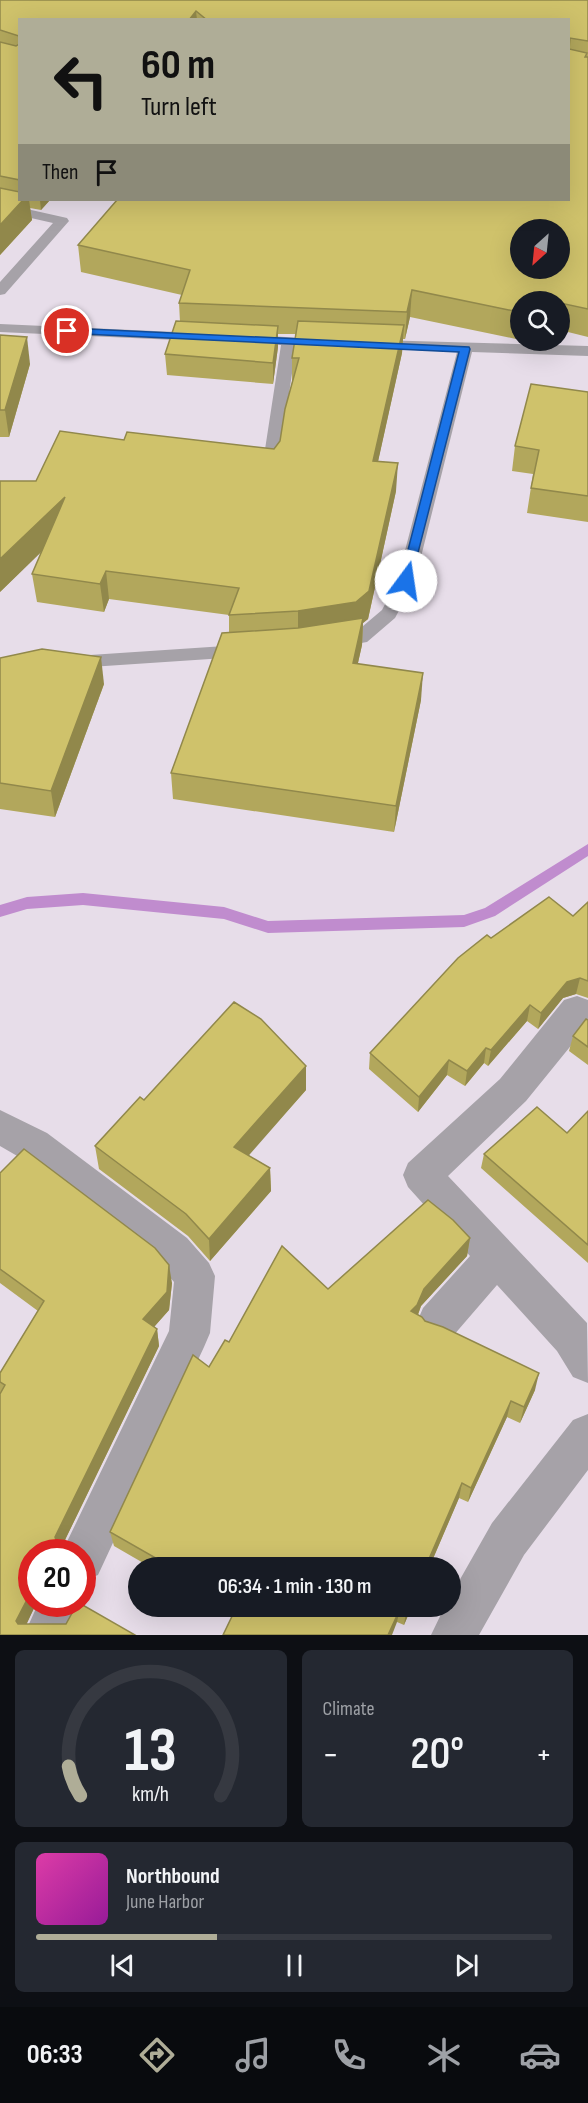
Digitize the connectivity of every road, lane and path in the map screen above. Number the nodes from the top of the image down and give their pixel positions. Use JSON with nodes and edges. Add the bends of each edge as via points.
{"nodes":[{"id":1,"x":0,"y":207,"type":"edge"},
{"id":2,"x":0,"y":291,"type":"edge"},
{"id":3,"x":0,"y":328,"type":"edge"},
{"id":4,"x":208,"y":338,"type":"edge"},
{"id":5,"x":232,"y":339,"type":"edge"},
{"id":6,"x":290,"y":341,"type":"junction"},
{"id":7,"x":336,"y":343,"type":"edge"},
{"id":8,"x":360,"y":344,"type":"edge"},
{"id":9,"x":465,"y":349,"type":"junction"},
{"id":10,"x":588,"y":351,"type":"edge"},
{"id":11,"x":270,"y":469,"type":"edge"},
{"id":12,"x":319,"y":644,"type":"edge"},
{"id":13,"x":252,"y":650,"type":"edge"},
{"id":14,"x":58,"y":664,"type":"edge"},
{"id":15,"x":588,"y":1019,"type":"edge"},
{"id":16,"x":0,"y":1127,"type":"edge"},
{"id":17,"x":496,"y":1256,"type":"junction"},
{"id":18,"x":438,"y":1322,"type":"dead end"},
{"id":19,"x":588,"y":1363,"type":"edge"},
{"id":20,"x":588,"y":1435,"type":"edge"},
{"id":21,"x":91,"y":1539,"type":"edge"},
{"id":22,"x":56,"y":1617,"type":"edge"},
{"id":23,"x":47,"y":1635,"type":"edge"},
{"id":24,"x":454,"y":1635,"type":"edge"}],
"edges":[{"from":1,"to":2,"type":"lane","via":[[62,221]]},
{"from":3,"to":4,"type":"lane"},
{"from":5,"to":6,"type":"lane"},
{"from":6,"to":7,"type":"lane"},
{"from":6,"to":11,"type":"lane"},
{"from":8,"to":9,"type":"lane"},
{"from":9,"to":10,"type":"lane"},
{"from":9,"to":12,"type":"lane","via":[[406,581],[389,614],[361,638]]},
{"from":13,"to":14,"type":"lane"},
{"from":15,"to":17,"type":"street","via":[[577,1011],[513,1090],[422,1175]]},
{"from":16,"to":21,"type":"street","via":[[33,1145],[173,1251],[195,1276],[189,1333]]},
{"from":17,"to":18,"type":"street"},
{"from":17,"to":19,"type":"street","via":[[572,1337]]},
{"from":20,"to":24,"type":"street","via":[[508,1539]]},
{"from":22,"to":23,"type":"street"}]}
